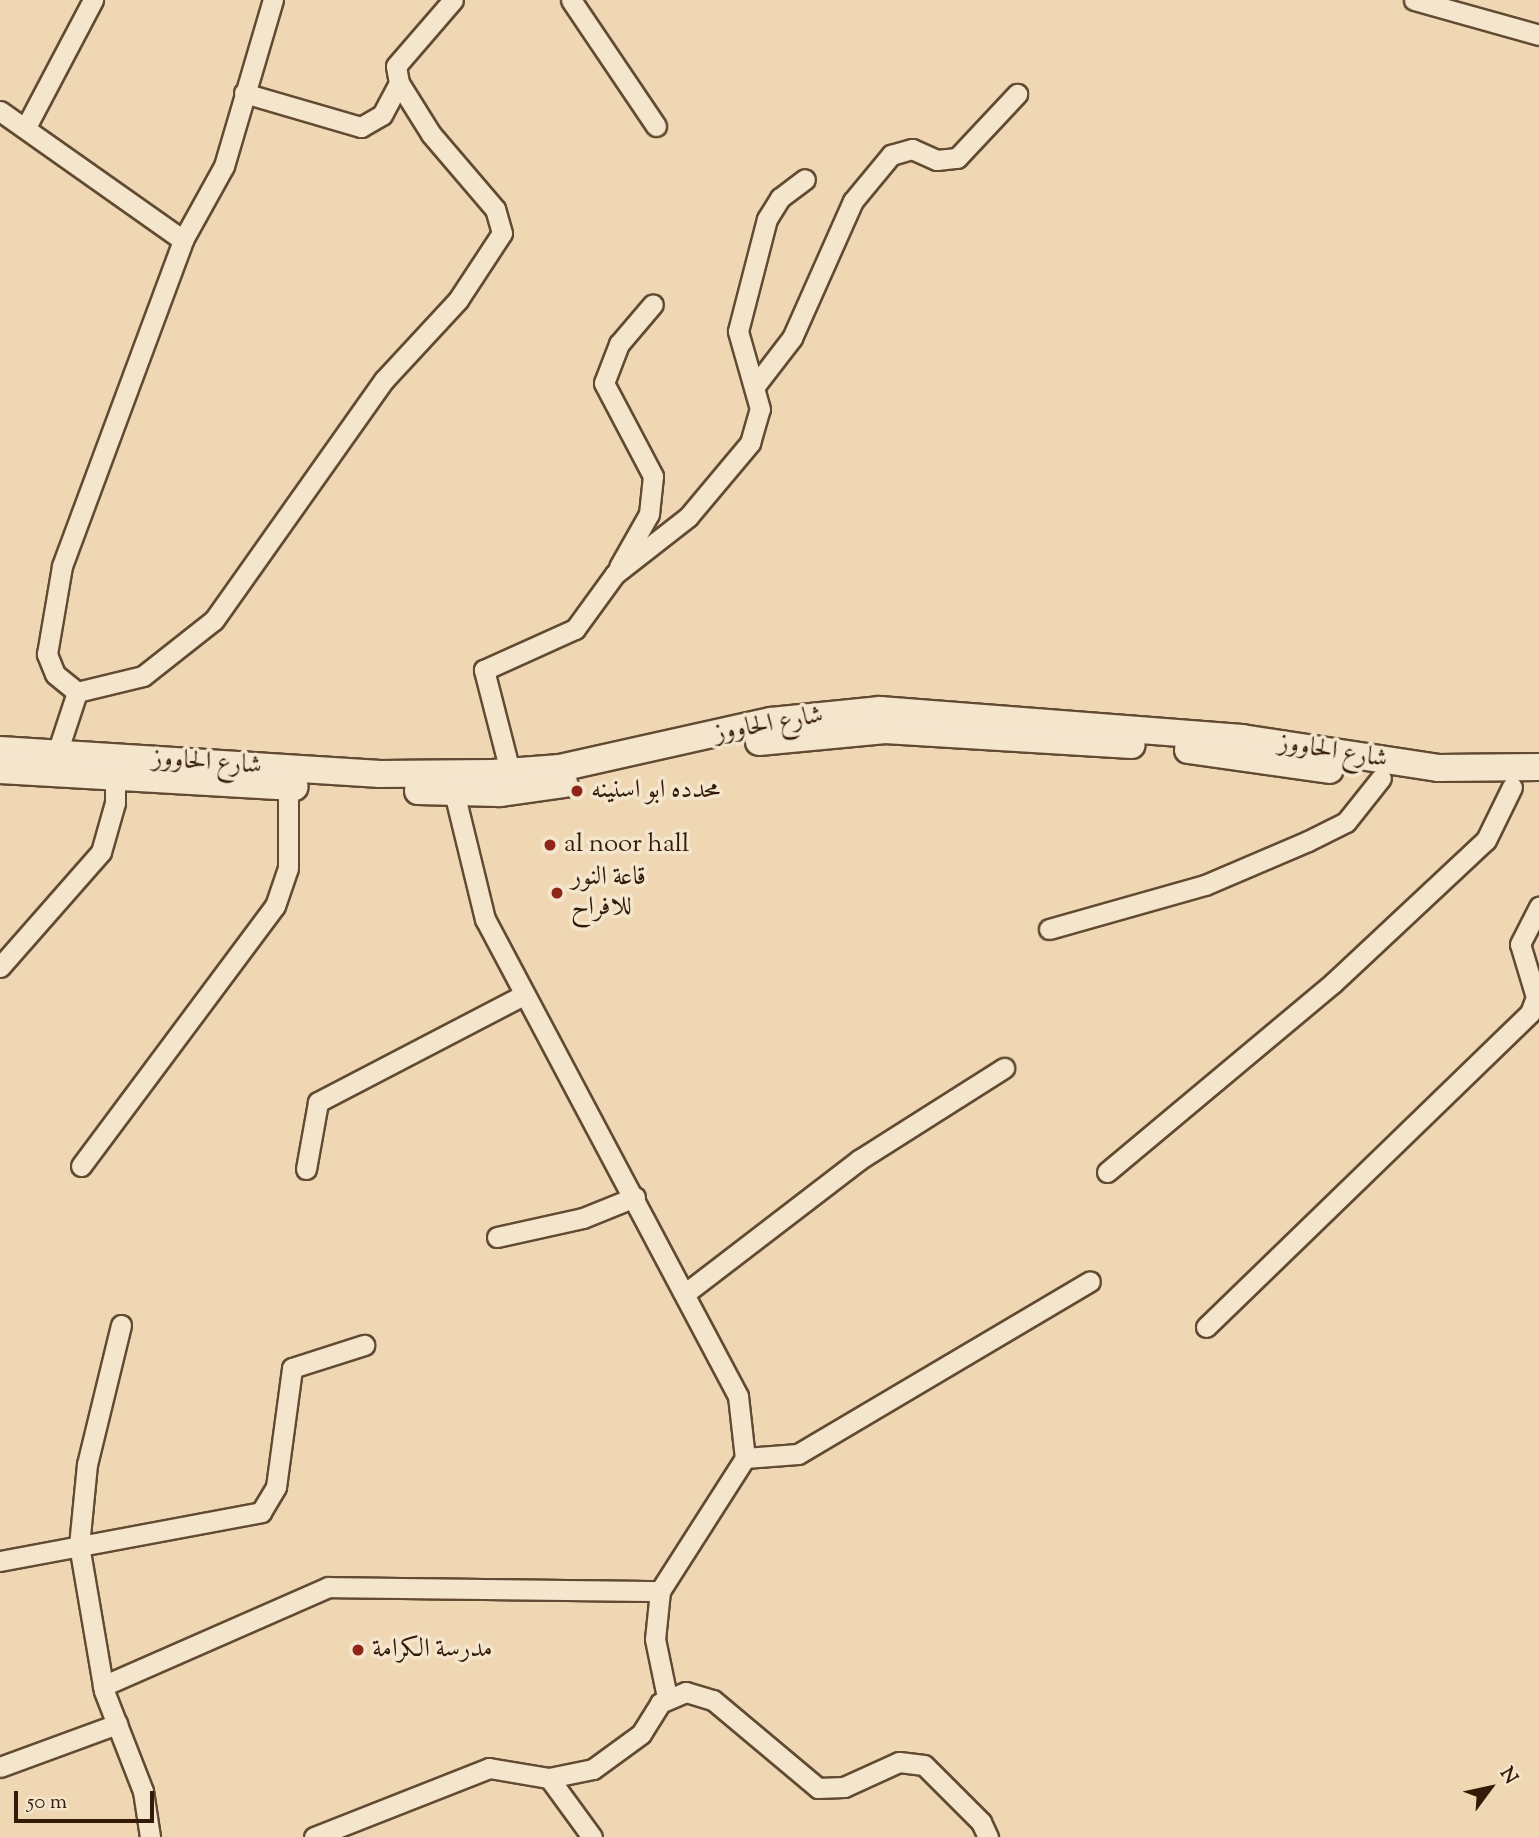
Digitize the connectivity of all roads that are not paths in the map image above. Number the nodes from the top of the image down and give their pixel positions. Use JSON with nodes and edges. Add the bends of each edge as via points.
{"nodes":[{"id":1,"x":93,"y":0,"type":"edge"},
{"id":2,"x":273,"y":0,"type":"edge"},
{"id":3,"x":453,"y":0,"type":"edge"},
{"id":4,"x":572,"y":0,"type":"edge"},
{"id":5,"x":1414,"y":0,"type":"edge"},
{"id":6,"x":1539,"y":35,"type":"edge"},
{"id":7,"x":398,"y":83,"type":"junction"},
{"id":8,"x":244,"y":93,"type":"junction"},
{"id":9,"x":1017,"y":94,"type":"dead end"},
{"id":10,"x":0,"y":111,"type":"edge"},
{"id":11,"x":26,"y":127,"type":"junction"},
{"id":12,"x":656,"y":127,"type":"dead end"},
{"id":13,"x":805,"y":179,"type":"dead end"},
{"id":14,"x":183,"y":240,"type":"junction"},
{"id":15,"x":653,"y":304,"type":"dead end"},
{"id":16,"x":755,"y":386,"type":"junction"},
{"id":17,"x":615,"y":574,"type":"junction"},
{"id":18,"x":77,"y":692,"type":"junction"},
{"id":19,"x":0,"y":750,"type":"edge"},
{"id":20,"x":57,"y":753,"type":"junction"},
{"id":21,"x":1539,"y":767,"type":"edge"},
{"id":22,"x":0,"y":770,"type":"edge"},
{"id":23,"x":115,"y":777,"type":"junction"},
{"id":24,"x":1381,"y":778,"type":"junction"},
{"id":25,"x":512,"y":781,"type":"junction"},
{"id":26,"x":1539,"y":785,"type":"edge"},
{"id":27,"x":288,"y":786,"type":"junction"},
{"id":28,"x":1512,"y":787,"type":"junction"},
{"id":29,"x":454,"y":792,"type":"junction"},
{"id":30,"x":1539,"y":907,"type":"edge"},
{"id":31,"x":1049,"y":929,"type":"dead end"},
{"id":32,"x":0,"y":967,"type":"edge"},
{"id":33,"x":522,"y":996,"type":"junction"},
{"id":34,"x":1004,"y":1068,"type":"dead end"},
{"id":35,"x":81,"y":1166,"type":"dead end"},
{"id":36,"x":306,"y":1169,"type":"dead end"},
{"id":37,"x":1107,"y":1172,"type":"dead end"},
{"id":38,"x":635,"y":1197,"type":"junction"},
{"id":39,"x":497,"y":1237,"type":"dead end"},
{"id":40,"x":1090,"y":1282,"type":"dead end"},
{"id":41,"x":687,"y":1292,"type":"junction"},
{"id":42,"x":121,"y":1325,"type":"dead end"},
{"id":43,"x":1206,"y":1327,"type":"dead end"},
{"id":44,"x":364,"y":1345,"type":"dead end"},
{"id":45,"x":745,"y":1458,"type":"junction"},
{"id":46,"x":79,"y":1545,"type":"junction"},
{"id":47,"x":0,"y":1561,"type":"edge"},
{"id":48,"x":660,"y":1591,"type":"junction"},
{"id":49,"x":103,"y":1686,"type":"junction"},
{"id":50,"x":667,"y":1697,"type":"junction"},
{"id":51,"x":117,"y":1724,"type":"junction"},
{"id":52,"x":0,"y":1767,"type":"edge"},
{"id":53,"x":549,"y":1778,"type":"junction"},
{"id":54,"x":150,"y":1837,"type":"edge"},
{"id":55,"x":314,"y":1837,"type":"edge"},
{"id":56,"x":592,"y":1837,"type":"edge"},
{"id":57,"x":988,"y":1837,"type":"edge"}],
"edges":[{"from":1,"to":11,"type":"street"},
{"from":2,"to":8,"type":"street"},
{"from":3,"to":7,"type":"street","via":[[396,66]]},
{"from":4,"to":12,"type":"street"},
{"from":5,"to":6,"type":"street"},
{"from":7,"to":8,"type":"street","via":[[382,116],[361,127]]},
{"from":7,"to":18,"type":"street","via":[[430,134],[495,209],[502,233],[458,300],[384,380],[214,620],[144,676]]},
{"from":8,"to":14,"type":"street","via":[[224,166]]},
{"from":9,"to":16,"type":"street","via":[[957,158],[937,160],[912,149],[891,155],[853,201],[792,338]]},
{"from":10,"to":11,"type":"street"},
{"from":11,"to":14,"type":"street"},
{"from":13,"to":16,"type":"street","via":[[767,219],[738,331]]},
{"from":14,"to":18,"type":"street","via":[[62,566],[47,654],[55,674]]},
{"from":15,"to":17,"type":"street","via":[[619,344],[604,383],[653,476],[649,514]]},
{"from":16,"to":17,"type":"street","via":[[756,428],[734,466],[688,517]]},
{"from":17,"to":25,"type":"street","via":[[575,629],[484,670]]},
{"from":18,"to":20,"type":"street"},
{"from":19,"to":20,"type":"main road","name":"شارع الحاووز"},
{"from":20,"to":25,"type":"main road","name":"شارع الحاووز"},
{"from":21,"to":25,"type":"main road","name":"شارع الحاووز","via":[[1438,768],[1242,738],[880,710],[771,722]]},
{"from":22,"to":23,"type":"main road"},
{"from":23,"to":27,"type":"main road"},
{"from":23,"to":32,"type":"street","via":[[115,803],[101,852]]},
{"from":24,"to":25,"type":"main road","via":[[1170,747],[885,730],[769,740]]},
{"from":24,"to":28,"type":"main road"},
{"from":24,"to":31,"type":"street","via":[[1346,822],[1308,841],[1206,885]]},
{"from":25,"to":29,"type":"main road"},
{"from":26,"to":28,"type":"main road"},
{"from":27,"to":29,"type":"main road"},
{"from":27,"to":35,"type":"street","via":[[288,868],[275,906]]},
{"from":28,"to":37,"type":"street","via":[[1486,840],[1333,983]]},
{"from":29,"to":33,"type":"street","via":[[470,876]]},
{"from":30,"to":43,"type":"street","via":[[1520,944],[1536,997],[1531,1013]]},
{"from":33,"to":36,"type":"street","via":[[318,1102]]},
{"from":33,"to":38,"type":"street"},
{"from":34,"to":41,"type":"street","via":[[859,1160]]},
{"from":38,"to":39,"type":"street","via":[[583,1217]]},
{"from":38,"to":41,"type":"street"},
{"from":40,"to":45,"type":"street","via":[[798,1454]]},
{"from":41,"to":45,"type":"street","via":[[738,1396]]},
{"from":42,"to":46,"type":"street","via":[[87,1464]]},
{"from":44,"to":46,"type":"street","via":[[292,1368],[276,1487],[261,1512]]},
{"from":45,"to":48,"type":"street"},
{"from":46,"to":47,"type":"street"},
{"from":46,"to":49,"type":"street"},
{"from":48,"to":49,"type":"street","via":[[328,1587]]},
{"from":48,"to":50,"type":"street","via":[[655,1639]]},
{"from":49,"to":51,"type":"street"},
{"from":50,"to":53,"type":"street","via":[[641,1734],[593,1769]]},
{"from":50,"to":57,"type":"street","via":[[693,1692],[713,1700],[818,1788],[844,1787],[899,1762],[924,1765],[981,1822]]},
{"from":51,"to":52,"type":"street"},
{"from":51,"to":54,"type":"street","via":[[142,1791]]},
{"from":53,"to":55,"type":"street","via":[[488,1768]]},
{"from":53,"to":56,"type":"street"}]}
